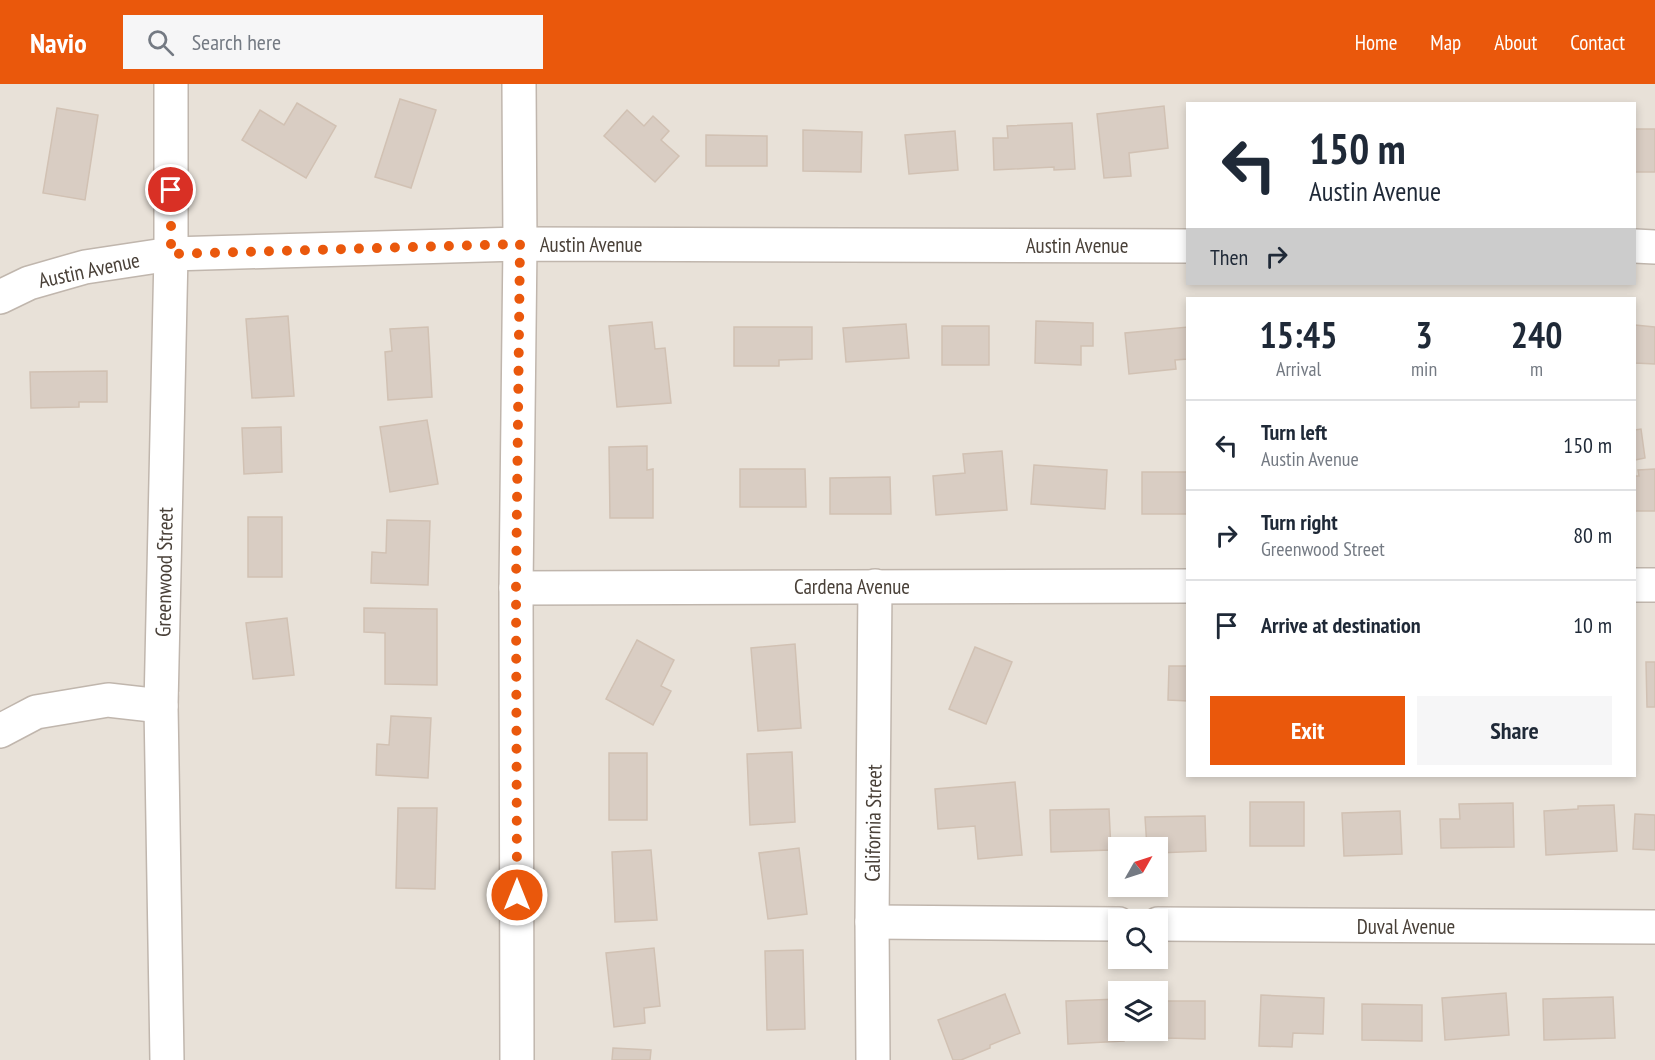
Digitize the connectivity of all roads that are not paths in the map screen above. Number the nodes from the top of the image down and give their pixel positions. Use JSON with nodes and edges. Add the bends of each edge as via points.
{"nodes":[{"id":1,"x":171,"y":84,"type":"edge"},
{"id":2,"x":519,"y":84,"type":"edge"},
{"id":3,"x":520,"y":244,"type":"junction"},
{"id":4,"x":1186,"y":246,"type":"edge"},
{"id":5,"x":1636,"y":246,"type":"edge"},
{"id":6,"x":1655,"y":246,"type":"edge"},
{"id":7,"x":171,"y":254,"type":"junction"},
{"id":8,"x":0,"y":297,"type":"edge"},
{"id":9,"x":1636,"y":585,"type":"edge"},
{"id":10,"x":1655,"y":585,"type":"edge"},
{"id":11,"x":875,"y":586,"type":"junction"},
{"id":12,"x":1186,"y":586,"type":"edge"},
{"id":13,"x":516,"y":588,"type":"junction"},
{"id":14,"x":161,"y":706,"type":"junction"},
{"id":15,"x":0,"y":731,"type":"edge"},
{"id":16,"x":872,"y":922,"type":"junction"},
{"id":17,"x":1108,"y":924,"type":"edge"},
{"id":18,"x":1168,"y":924,"type":"edge"},
{"id":19,"x":1655,"y":927,"type":"edge"},
{"id":20,"x":167,"y":1060,"type":"edge"},
{"id":21,"x":518,"y":1060,"type":"edge"},
{"id":22,"x":873,"y":1060,"type":"edge"}],
"edges":[{"from":1,"to":7,"type":"street","name":"Greenwood Street"},
{"from":2,"to":3,"type":"street"},
{"from":3,"to":4,"type":"street","name":"Austin Avenue"},
{"from":3,"to":7,"type":"street","name":"Austin Avenue"},
{"from":3,"to":13,"type":"street"},
{"from":5,"to":6,"type":"street"},
{"from":7,"to":8,"type":"street","name":"Austin Avenue","via":[[85,267],[29,283]]},
{"from":7,"to":14,"type":"street","name":"Greenwood Street"},
{"from":9,"to":10,"type":"street"},
{"from":11,"to":12,"type":"street","name":"Cardena Avenue"},
{"from":11,"to":13,"type":"street","name":"Cardena Avenue"},
{"from":11,"to":16,"type":"street","name":"California Street"},
{"from":13,"to":21,"type":"street"},
{"from":14,"to":15,"type":"street","via":[[108,700],[36,712]]},
{"from":14,"to":20,"type":"street","name":"Greenwood Street"},
{"from":16,"to":17,"type":"street"},
{"from":16,"to":22,"type":"street","name":"California Street"},
{"from":18,"to":19,"type":"street","name":"Duval Avenue"}]}
